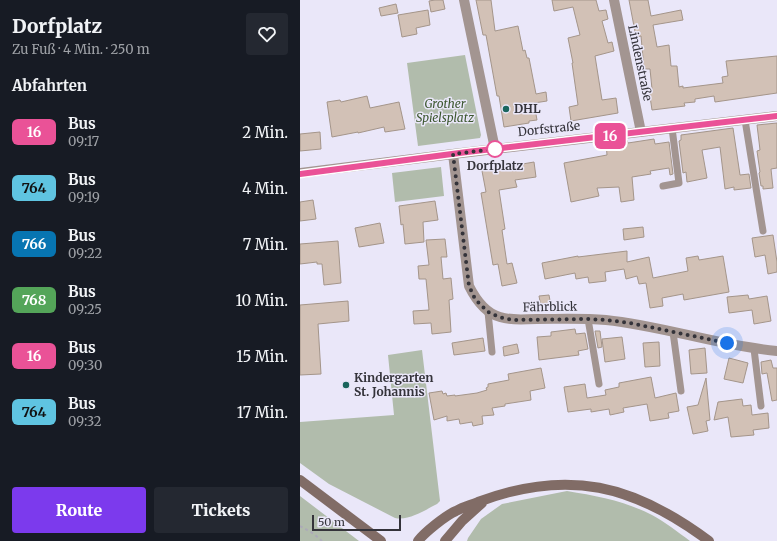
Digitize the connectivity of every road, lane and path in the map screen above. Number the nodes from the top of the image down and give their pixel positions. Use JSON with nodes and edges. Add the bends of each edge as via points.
{"nodes":[{"id":1,"x":464,"y":0,"type":"edge"},
{"id":2,"x":614,"y":0,"type":"edge"},
{"id":3,"x":777,"y":116,"type":"edge"},
{"id":4,"x":745,"y":120,"type":"junction"},
{"id":5,"x":672,"y":128,"type":"junction"},
{"id":6,"x":641,"y":132,"type":"junction"},
{"id":7,"x":495,"y":149,"type":"junction"},
{"id":8,"x":453,"y":154,"type":"junction"},
{"id":9,"x":300,"y":174,"type":"edge"},
{"id":10,"x":663,"y":186,"type":"dead end"},
{"id":11,"x":763,"y":231,"type":"dead end"},
{"id":12,"x":488,"y":312,"type":"junction"},
{"id":13,"x":588,"y":319,"type":"junction"},
{"id":14,"x":673,"y":332,"type":"junction"},
{"id":15,"x":754,"y":349,"type":"junction"},
{"id":16,"x":777,"y":351,"type":"edge"},
{"id":17,"x":492,"y":352,"type":"dead end"},
{"id":18,"x":599,"y":384,"type":"dead end"},
{"id":19,"x":681,"y":391,"type":"dead end"},
{"id":20,"x":761,"y":406,"type":"dead end"},
{"id":21,"x":300,"y":480,"type":"edge"},
{"id":22,"x":486,"y":499,"type":"junction"},
{"id":23,"x":300,"y":526,"type":"edge"},
{"id":24,"x":451,"y":536,"type":"edge"},
{"id":25,"x":322,"y":541,"type":"edge"},
{"id":26,"x":381,"y":541,"type":"edge"},
{"id":27,"x":418,"y":541,"type":"edge"},
{"id":28,"x":445,"y":541,"type":"edge"},
{"id":29,"x":709,"y":541,"type":"edge"}],
"edges":[{"from":1,"to":7,"type":"street"},
{"from":2,"to":6,"type":"street","name":"Lindenstraße"},
{"from":3,"to":4,"type":"street","name":"Dorfstraße"},
{"from":4,"to":5,"type":"street","name":"Dorfstraße"},
{"from":4,"to":11,"type":"lane"},
{"from":5,"to":6,"type":"street","name":"Dorfstraße"},
{"from":5,"to":10,"type":"lane","via":[[680,182]]},
{"from":6,"to":7,"type":"street","name":"Dorfstraße"},
{"from":7,"to":8,"type":"street","name":"Dorfstraße"},
{"from":8,"to":9,"type":"street","name":"Dorfstraße"},
{"from":8,"to":12,"type":"street","name":"Fährblick","via":[[469,286],[475,299]]},
{"from":12,"to":13,"type":"street","name":"Fährblick","via":[[513,320]]},
{"from":12,"to":17,"type":"lane"},
{"from":13,"to":14,"type":"street","name":"Fährblick","via":[[630,323]]},
{"from":13,"to":18,"type":"lane"},
{"from":14,"to":15,"type":"street","name":"Fährblick"},
{"from":14,"to":19,"type":"lane"},
{"from":15,"to":16,"type":"street","name":"Fährblick"},
{"from":15,"to":20,"type":"lane"},
{"from":21,"to":26,"type":"main road"},
{"from":22,"to":24,"type":"main road","via":[[462,521]]},
{"from":22,"to":27,"type":"main road","via":[[455,511]]},
{"from":22,"to":29,"type":"main road","via":[[527,488],[552,485],[595,486],[640,499],[691,527]]},
{"from":23,"to":25,"type":"path"},
{"from":24,"to":28,"type":"main road"}]}
